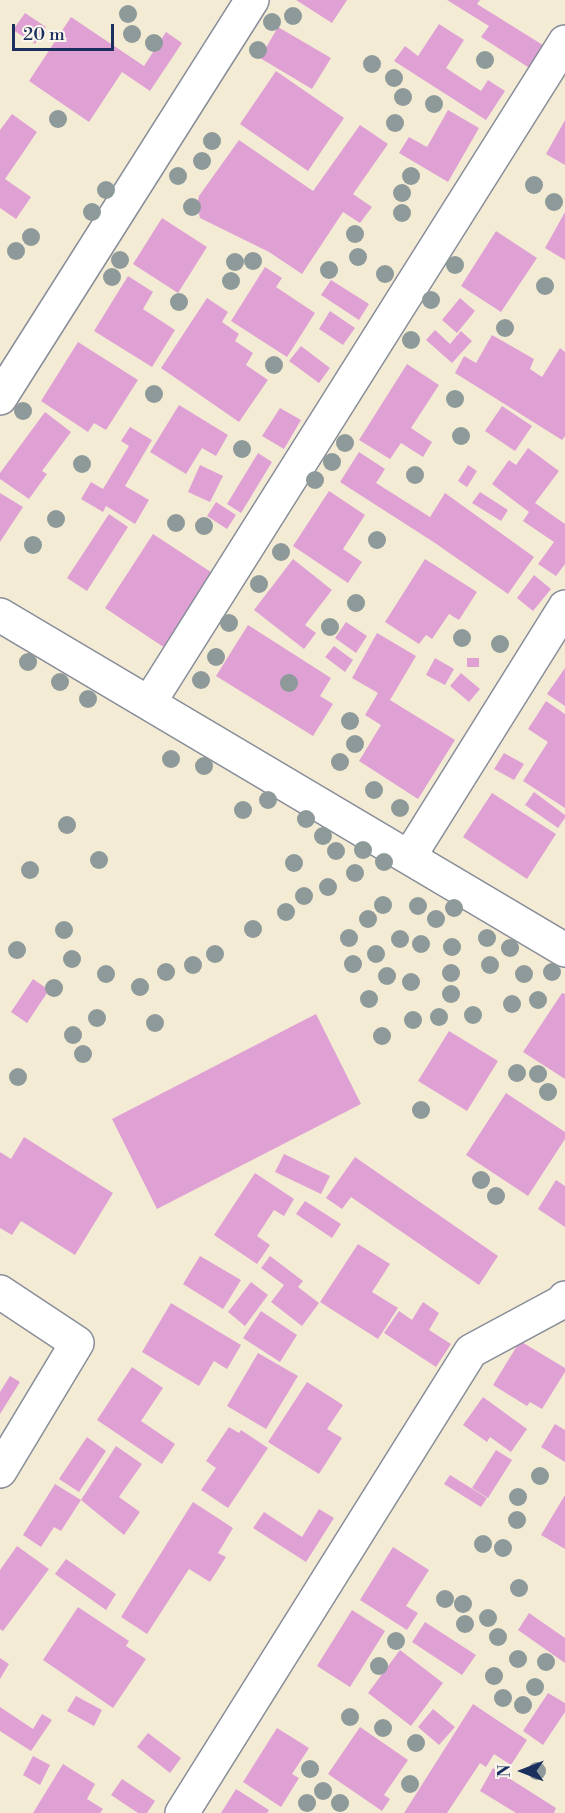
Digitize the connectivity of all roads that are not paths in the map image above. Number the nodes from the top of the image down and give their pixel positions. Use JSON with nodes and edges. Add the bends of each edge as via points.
{"nodes":[{"id":1,"x":252,"y":0,"type":"edge"},
{"id":2,"x":565,"y":42,"type":"edge"},
{"id":3,"x":0,"y":398,"type":"edge"},
{"id":4,"x":565,"y":607,"type":"edge"},
{"id":5,"x":0,"y":615,"type":"edge"},
{"id":6,"x":149,"y":703,"type":"junction"},
{"id":7,"x":409,"y":857,"type":"junction"},
{"id":8,"x":565,"y":950,"type":"edge"},
{"id":9,"x":0,"y":1292,"type":"edge"},
{"id":10,"x":556,"y":1314,"type":"edge"},
{"id":11,"x":0,"y":1471,"type":"edge"},
{"id":12,"x":182,"y":1813,"type":"edge"}],
"edges":[{"from":1,"to":3,"type":"street"},
{"from":2,"to":6,"type":"street"},
{"from":4,"to":7,"type":"street"},
{"from":5,"to":6,"type":"street"},
{"from":6,"to":7,"type":"street"},
{"from":7,"to":8,"type":"street"},
{"from":9,"to":11,"type":"street","via":[[77,1342]]},
{"from":10,"to":12,"type":"street","via":[[471,1351]]}]}
